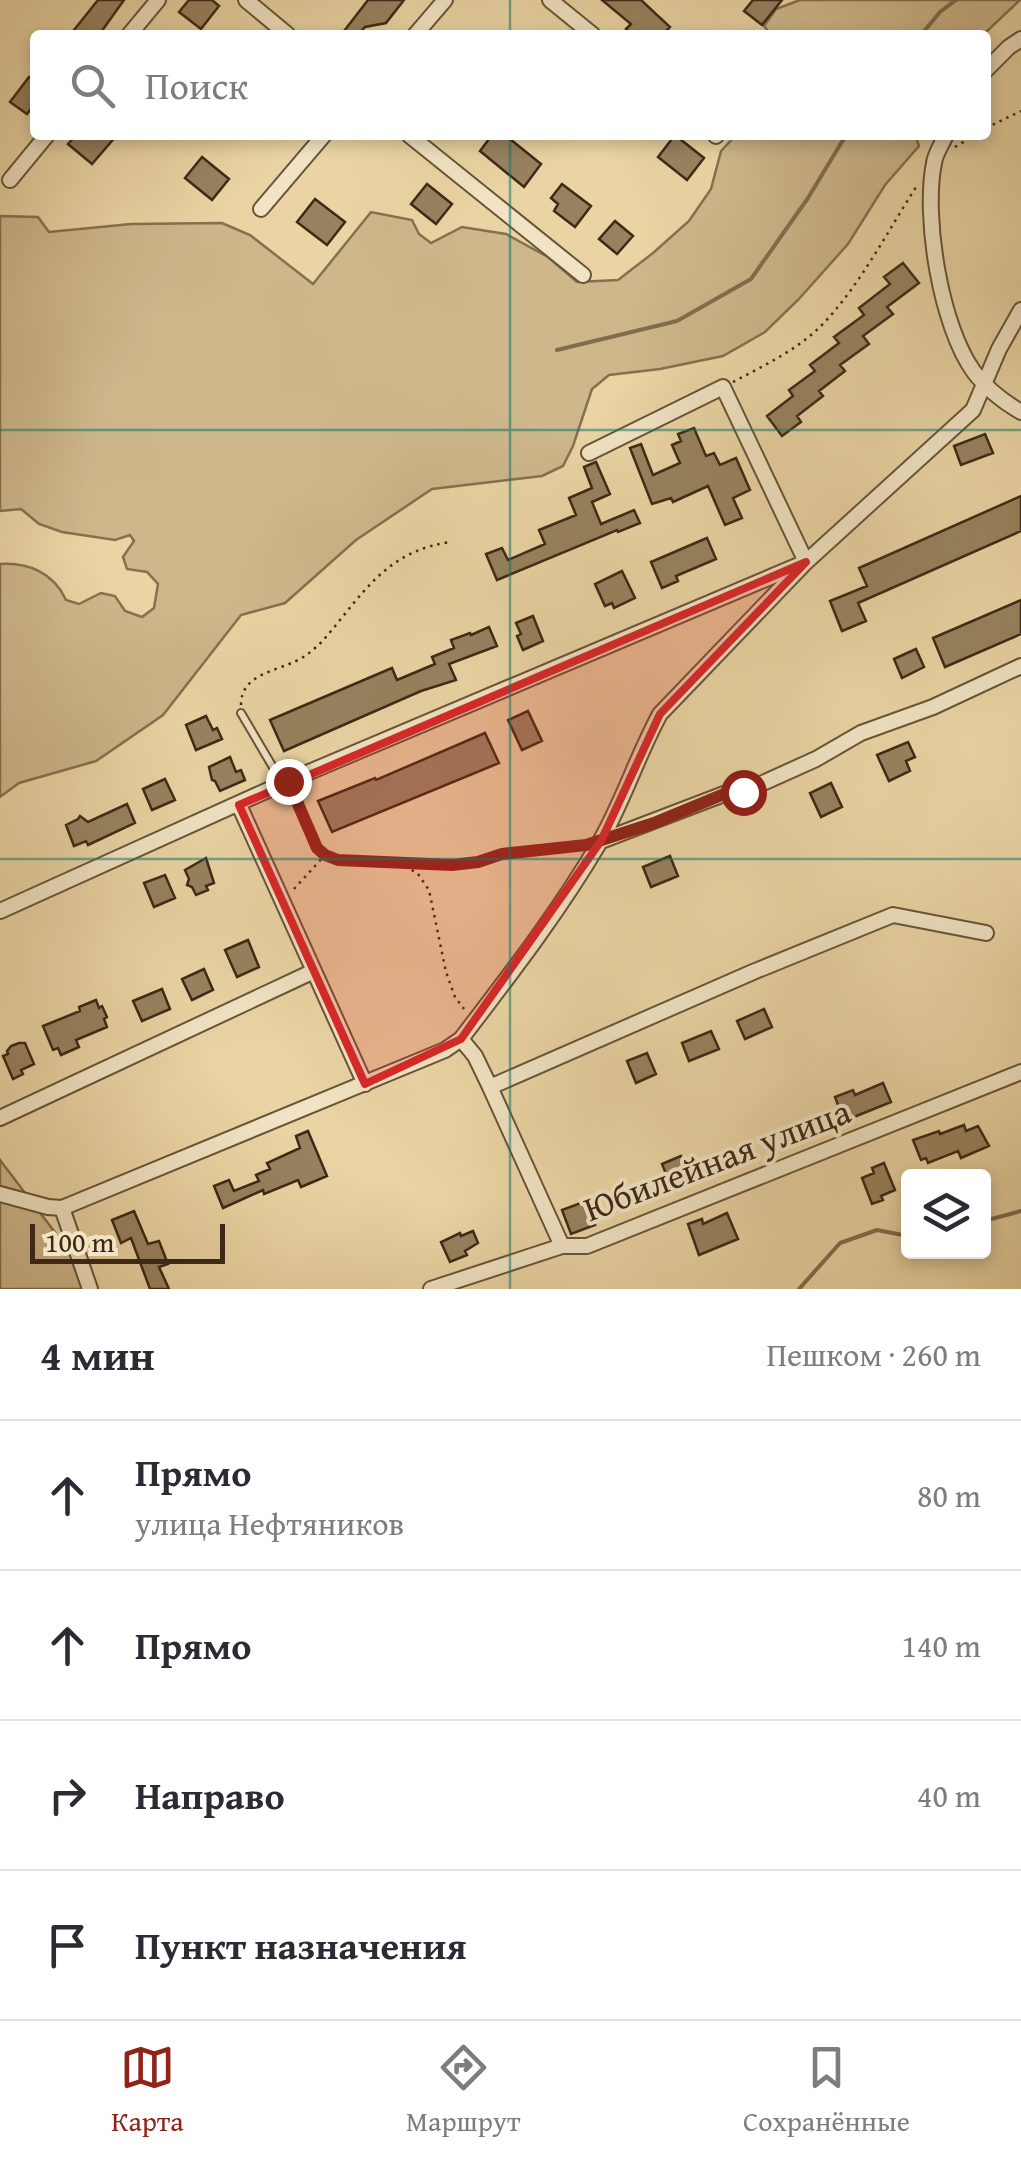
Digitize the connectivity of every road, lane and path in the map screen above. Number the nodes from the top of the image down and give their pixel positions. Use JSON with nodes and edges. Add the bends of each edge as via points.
{"nodes":[{"id":1,"x":158,"y":0,"type":"edge"},
{"id":2,"x":246,"y":0,"type":"edge"},
{"id":3,"x":445,"y":0,"type":"edge"},
{"id":4,"x":550,"y":0,"type":"edge"},
{"id":5,"x":133,"y":30,"type":"edge"},
{"id":6,"x":282,"y":30,"type":"edge"},
{"id":7,"x":418,"y":30,"type":"edge"},
{"id":8,"x":587,"y":30,"type":"edge"},
{"id":9,"x":1021,"y":39,"type":"edge"},
{"id":10,"x":991,"y":65,"type":"edge"},
{"id":11,"x":1021,"y":112,"type":"edge"},
{"id":12,"x":991,"y":126,"type":"edge"},
{"id":13,"x":43,"y":140,"type":"edge"},
{"id":14,"x":320,"y":140,"type":"edge"},
{"id":15,"x":415,"y":140,"type":"edge"},
{"id":16,"x":944,"y":140,"type":"edge"},
{"id":17,"x":967,"y":140,"type":"edge"},
{"id":18,"x":934,"y":161,"type":"junction"},
{"id":19,"x":10,"y":180,"type":"dead end"},
{"id":20,"x":260,"y":210,"type":"dead end"},
{"id":21,"x":583,"y":275,"type":"dead end"},
{"id":22,"x":1021,"y":310,"type":"edge"},
{"id":23,"x":985,"y":385,"type":"junction"},
{"id":24,"x":723,"y":387,"type":"junction"},
{"id":25,"x":1021,"y":412,"type":"edge"},
{"id":26,"x":589,"y":453,"type":"dead end"},
{"id":27,"x":450,"y":542,"type":"dead end"},
{"id":28,"x":806,"y":562,"type":"junction"},
{"id":29,"x":1021,"y":666,"type":"edge"},
{"id":30,"x":241,"y":713,"type":"joint"},
{"id":31,"x":288,"y":781,"type":"junction"},
{"id":32,"x":239,"y":805,"type":"junction"},
{"id":33,"x":601,"y":841,"type":"junction"},
{"id":34,"x":325,"y":855,"type":"junction"},
{"id":35,"x":398,"y":862,"type":"junction"},
{"id":36,"x":285,"y":909,"type":"junction"},
{"id":37,"x":0,"y":911,"type":"edge"},
{"id":38,"x":986,"y":933,"type":"dead end"},
{"id":39,"x":314,"y":971,"type":"junction"},
{"id":40,"x":474,"y":1022,"type":"junction"},
{"id":41,"x":461,"y":1039,"type":"junction"},
{"id":42,"x":1021,"y":1072,"type":"edge"},
{"id":43,"x":365,"y":1084,"type":"junction"},
{"id":44,"x":490,"y":1087,"type":"junction"},
{"id":45,"x":0,"y":1118,"type":"edge"},
{"id":46,"x":0,"y":1194,"type":"edge"},
{"id":47,"x":62,"y":1208,"type":"junction"},
{"id":48,"x":562,"y":1246,"type":"junction"},
{"id":49,"x":90,"y":1289,"type":"edge"},
{"id":50,"x":431,"y":1289,"type":"edge"}],
"edges":[{"from":1,"to":5,"type":"street"},
{"from":2,"to":6,"type":"street"},
{"from":3,"to":7,"type":"street"},
{"from":4,"to":8,"type":"street"},
{"from":9,"to":10,"type":"street"},
{"from":11,"to":12,"type":"path"},
{"from":13,"to":19,"type":"street"},
{"from":14,"to":20,"type":"street"},
{"from":15,"to":21,"type":"street"},
{"from":16,"to":18,"type":"street"},
{"from":17,"to":18,"type":"path"},
{"from":18,"to":23,"type":"street","via":[[931,216],[948,316]]},
{"from":18,"to":24,"type":"path","via":[[850,293],[817,329]]},
{"from":22,"to":23,"type":"street"},
{"from":23,"to":25,"type":"street"},
{"from":23,"to":28,"type":"street","via":[[973,410]]},
{"from":24,"to":26,"type":"street"},
{"from":24,"to":28,"type":"street"},
{"from":27,"to":30,"type":"path","via":[[400,559],[373,579],[320,646],[248,681]]},
{"from":28,"to":31,"type":"street"},
{"from":28,"to":33,"type":"street","via":[[660,714]]},
{"from":29,"to":33,"type":"street","via":[[861,733],[743,792]]},
{"from":30,"to":31,"type":"lane","via":[[274,770]]},
{"from":31,"to":32,"type":"street"},
{"from":31,"to":34,"type":"path"},
{"from":32,"to":36,"type":"street"},
{"from":32,"to":37,"type":"street"},
{"from":33,"to":35,"type":"path","via":[[452,865]]},
{"from":33,"to":40,"type":"street"},
{"from":34,"to":35,"type":"path"},
{"from":34,"to":36,"type":"path","via":[[292,890]]},
{"from":35,"to":40,"type":"path","via":[[429,890],[446,972]]},
{"from":36,"to":39,"type":"street"},
{"from":38,"to":44,"type":"street","via":[[892,915]]},
{"from":39,"to":43,"type":"street"},
{"from":39,"to":45,"type":"street"},
{"from":40,"to":41,"type":"street"},
{"from":41,"to":43,"type":"street"},
{"from":41,"to":44,"type":"street"},
{"from":42,"to":48,"type":"street","name":"Юбилейная улица","via":[[587,1246]]},
{"from":43,"to":47,"type":"street"},
{"from":44,"to":48,"type":"street"},
{"from":46,"to":47,"type":"street"},
{"from":47,"to":49,"type":"street"},
{"from":48,"to":50,"type":"street","name":"Юбилейная улица"}]}
